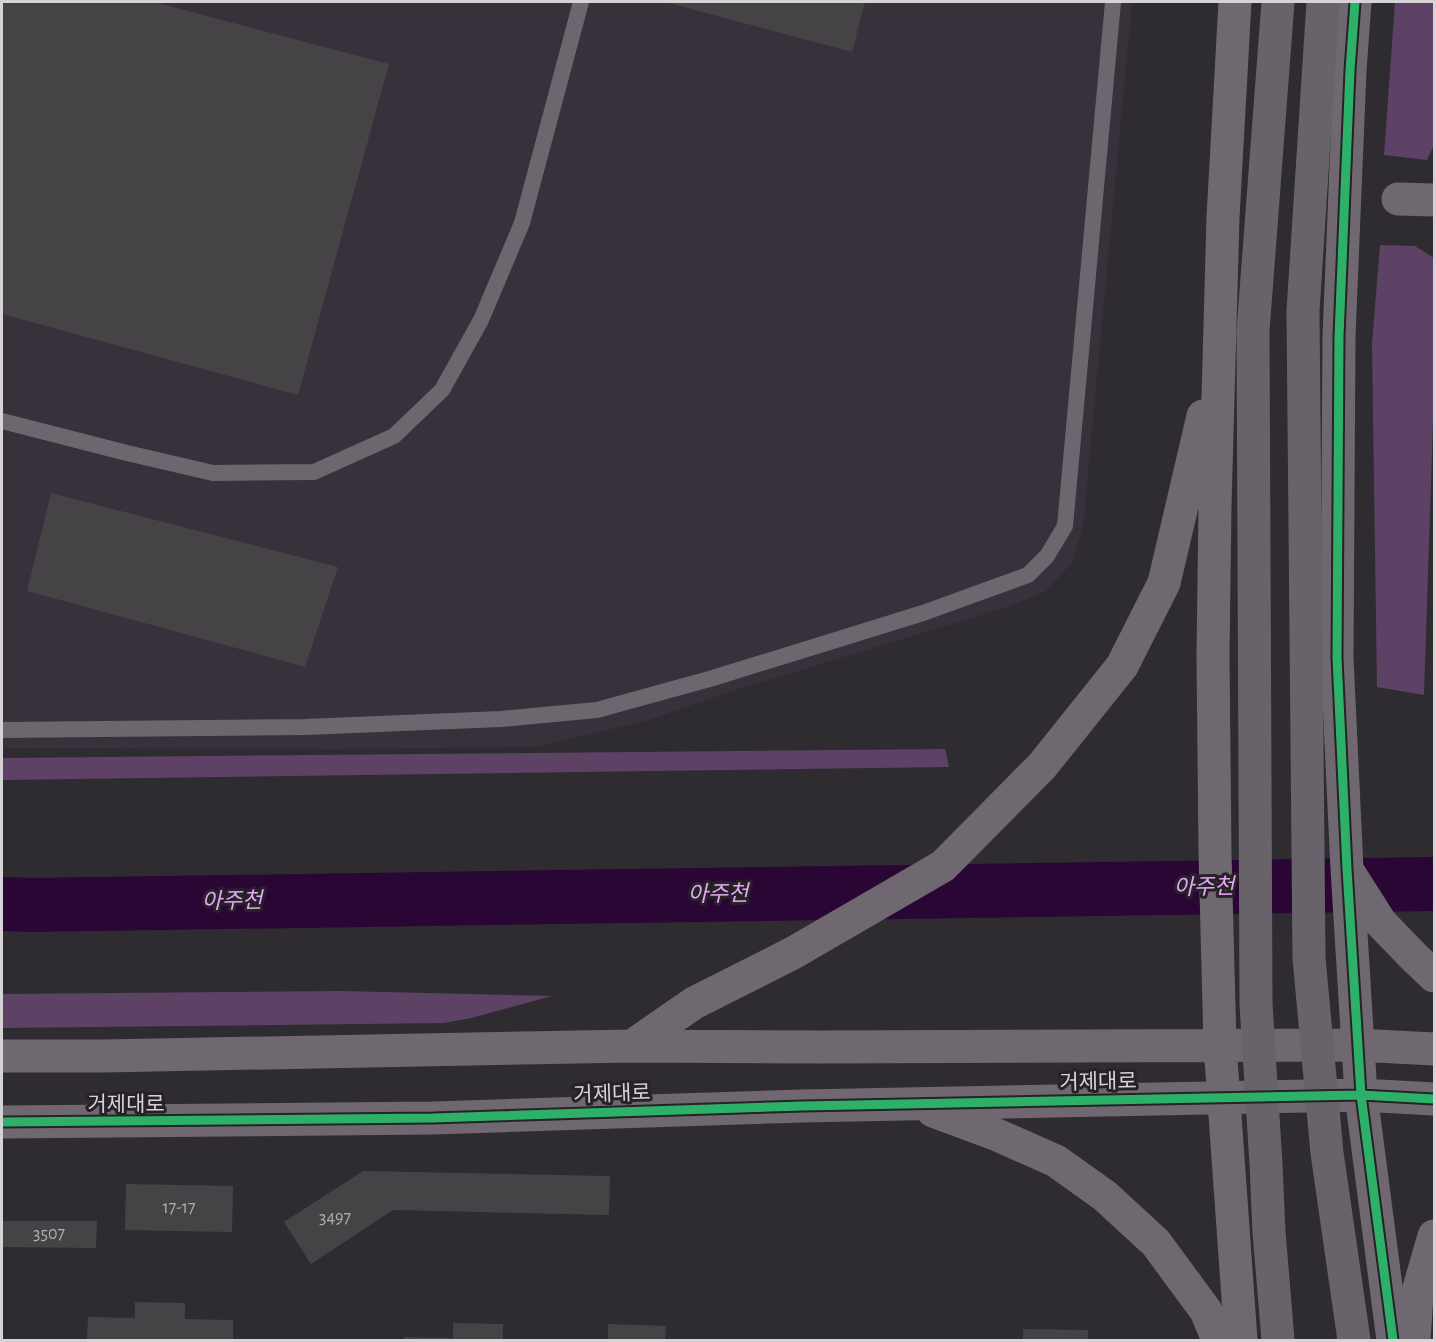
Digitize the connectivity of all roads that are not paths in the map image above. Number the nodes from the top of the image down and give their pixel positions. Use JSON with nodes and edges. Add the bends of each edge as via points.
{"nodes":[{"id":1,"x":581,"y":2,"type":"edge"},
{"id":2,"x":1113,"y":2,"type":"edge"},
{"id":3,"x":1235,"y":2,"type":"edge"},
{"id":4,"x":1278,"y":2,"type":"edge"},
{"id":5,"x":1323,"y":2,"type":"edge"},
{"id":6,"x":1355,"y":2,"type":"edge"},
{"id":7,"x":1398,"y":199,"type":"dead end"},
{"id":8,"x":1434,"y":200,"type":"edge"},
{"id":9,"x":1220,"y":343,"type":"junction"},
{"id":10,"x":2,"y":421,"type":"edge"},
{"id":11,"x":2,"y":730,"type":"edge"},
{"id":12,"x":1347,"y":869,"type":"junction"},
{"id":13,"x":1424,"y":967,"type":"edge"},
{"id":14,"x":1220,"y":1045,"type":"junction"},
{"id":15,"x":1357,"y":1045,"type":"junction"},
{"id":16,"x":632,"y":1046,"type":"junction"},
{"id":17,"x":1434,"y":1049,"type":"edge"},
{"id":18,"x":2,"y":1056,"type":"edge"},
{"id":19,"x":1361,"y":1095,"type":"junction"},
{"id":20,"x":1223,"y":1098,"type":"junction"},
{"id":21,"x":1434,"y":1099,"type":"edge"},
{"id":22,"x":914,"y":1104,"type":"junction"},
{"id":23,"x":2,"y":1122,"type":"edge"},
{"id":24,"x":1434,"y":1236,"type":"edge"},
{"id":25,"x":1218,"y":1341,"type":"edge"},
{"id":26,"x":1241,"y":1341,"type":"edge"},
{"id":27,"x":1278,"y":1341,"type":"edge"},
{"id":28,"x":1354,"y":1341,"type":"edge"},
{"id":29,"x":1394,"y":1341,"type":"edge"},
{"id":30,"x":1414,"y":1341,"type":"edge"}],
"edges":[{"from":1,"to":10,"type":"lane","via":[[522,224],[481,320],[442,390],[394,436],[314,472],[213,473]]},
{"from":2,"to":11,"type":"lane","via":[[1065,526],[1047,556],[1028,575],[923,613],[597,710],[501,719],[305,728]]},
{"from":3,"to":9,"type":"street"},
{"from":4,"to":27,"type":"highway","bridge":true,"via":[[1253,331],[1256,1004]]},
{"from":5,"to":28,"type":"highway","bridge":true,"via":[[1303,311],[1309,958],[1327,1153]]},
{"from":6,"to":12,"type":"street","via":[[1339,336],[1336,658]]},
{"from":7,"to":8,"type":"street"},
{"from":9,"to":14,"type":"street","via":[[1214,655]]},
{"from":9,"to":16,"type":"street","via":[[1164,584],[1122,666],[1042,766],[943,866],[793,953],[694,1003]]},
{"from":12,"to":13,"type":"street","via":[[1381,923]]},
{"from":12,"to":15,"type":"street"},
{"from":14,"to":15,"type":"street","name":"거제대로"},
{"from":14,"to":16,"type":"street","name":"거제대로"},
{"from":14,"to":20,"type":"street"},
{"from":15,"to":17,"type":"street","name":"거제대로"},
{"from":15,"to":19,"type":"street"},
{"from":16,"to":18,"type":"street","name":"거제대로"},
{"from":19,"to":20,"type":"street","name":"거제대로"},
{"from":19,"to":21,"type":"street","name":"거제대로"},
{"from":19,"to":29,"type":"street"},
{"from":20,"to":22,"type":"street","name":"거제대로"},
{"from":20,"to":26,"type":"street"},
{"from":22,"to":23,"type":"street","name":"거제대로","via":[[433,1118]]},
{"from":22,"to":25,"type":"street","via":[[1056,1161],[1105,1196],[1156,1244],[1206,1311]]},
{"from":24,"to":30,"type":"street","via":[[1417,1295]]}]}
